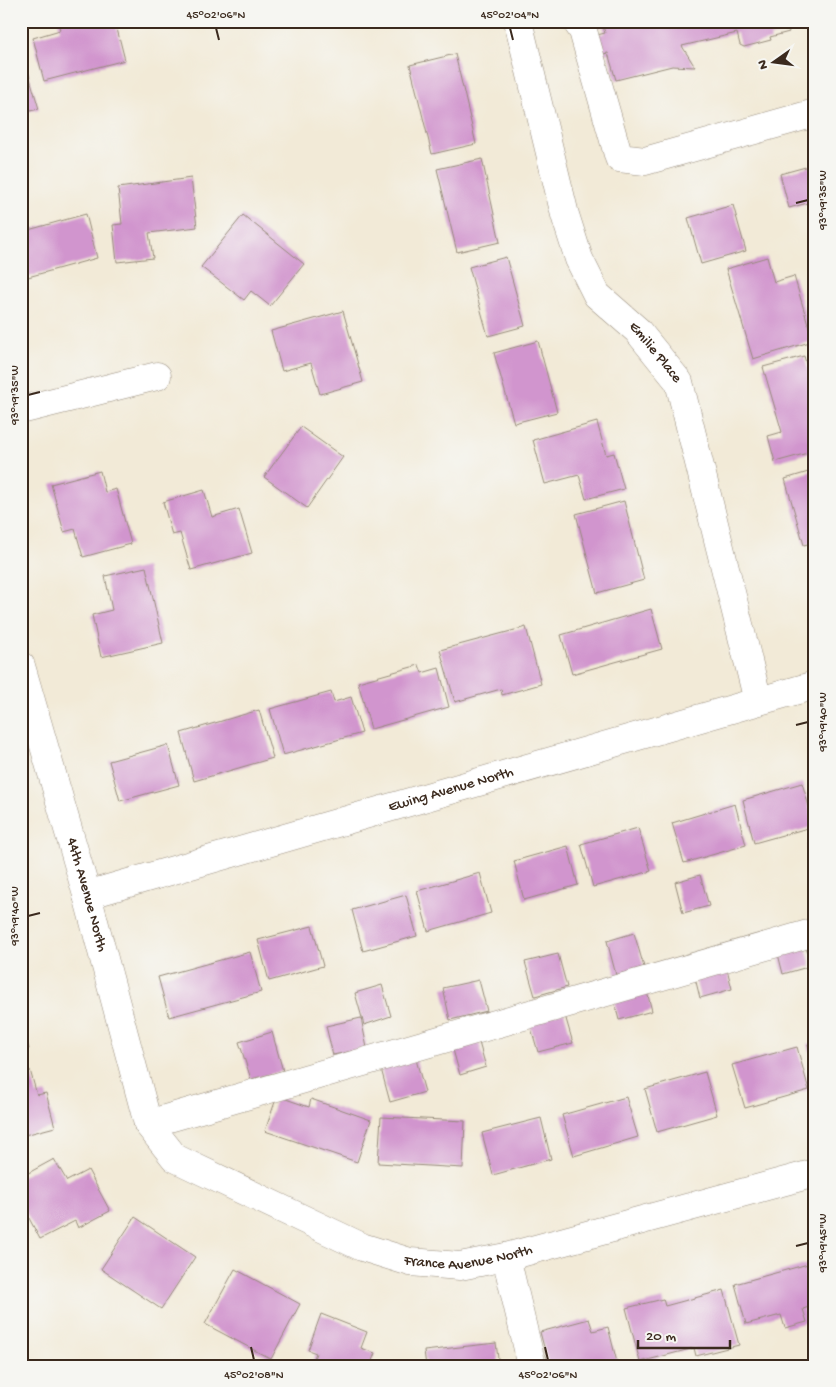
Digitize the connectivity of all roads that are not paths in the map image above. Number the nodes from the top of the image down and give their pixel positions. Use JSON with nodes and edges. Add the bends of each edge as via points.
{"nodes":[{"id":1,"x":576,"y":21,"type":"edge"},
{"id":2,"x":526,"y":23,"type":"edge"},
{"id":3,"x":815,"y":113,"type":"edge"},
{"id":4,"x":157,"y":376,"type":"dead end"},
{"id":5,"x":21,"y":410,"type":"edge"},
{"id":6,"x":21,"y":666,"type":"edge"},
{"id":7,"x":815,"y":685,"type":"edge"},
{"id":8,"x":758,"y":701,"type":"junction"},
{"id":9,"x":87,"y":895,"type":"junction"},
{"id":10,"x":815,"y":932,"type":"edge"},
{"id":11,"x":148,"y":1124,"type":"junction"},
{"id":12,"x":815,"y":1173,"type":"edge"},
{"id":13,"x":506,"y":1258,"type":"junction"},
{"id":14,"x":532,"y":1366,"type":"edge"}],
"edges":[{"from":1,"to":3,"type":"street","via":[[583,31],[619,158],[645,161]]},
{"from":2,"to":8,"type":"street","name":"Emilie Place","via":[[563,205],[579,259],[596,295],[637,330],[679,382]]},
{"from":4,"to":5,"type":"street"},
{"from":6,"to":9,"type":"street","name":"44th Avenue North"},
{"from":7,"to":8,"type":"street","name":"Ewing Avenue North"},
{"from":8,"to":9,"type":"street","name":"Ewing Avenue North"},
{"from":9,"to":11,"type":"street","name":"44th Avenue North"},
{"from":10,"to":11,"type":"street"},
{"from":11,"to":13,"type":"street","name":"France Avenue North","via":[[175,1158],[362,1247],[410,1262],[460,1266]]},
{"from":12,"to":13,"type":"street","name":"France Avenue North"},
{"from":13,"to":14,"type":"street"}]}
